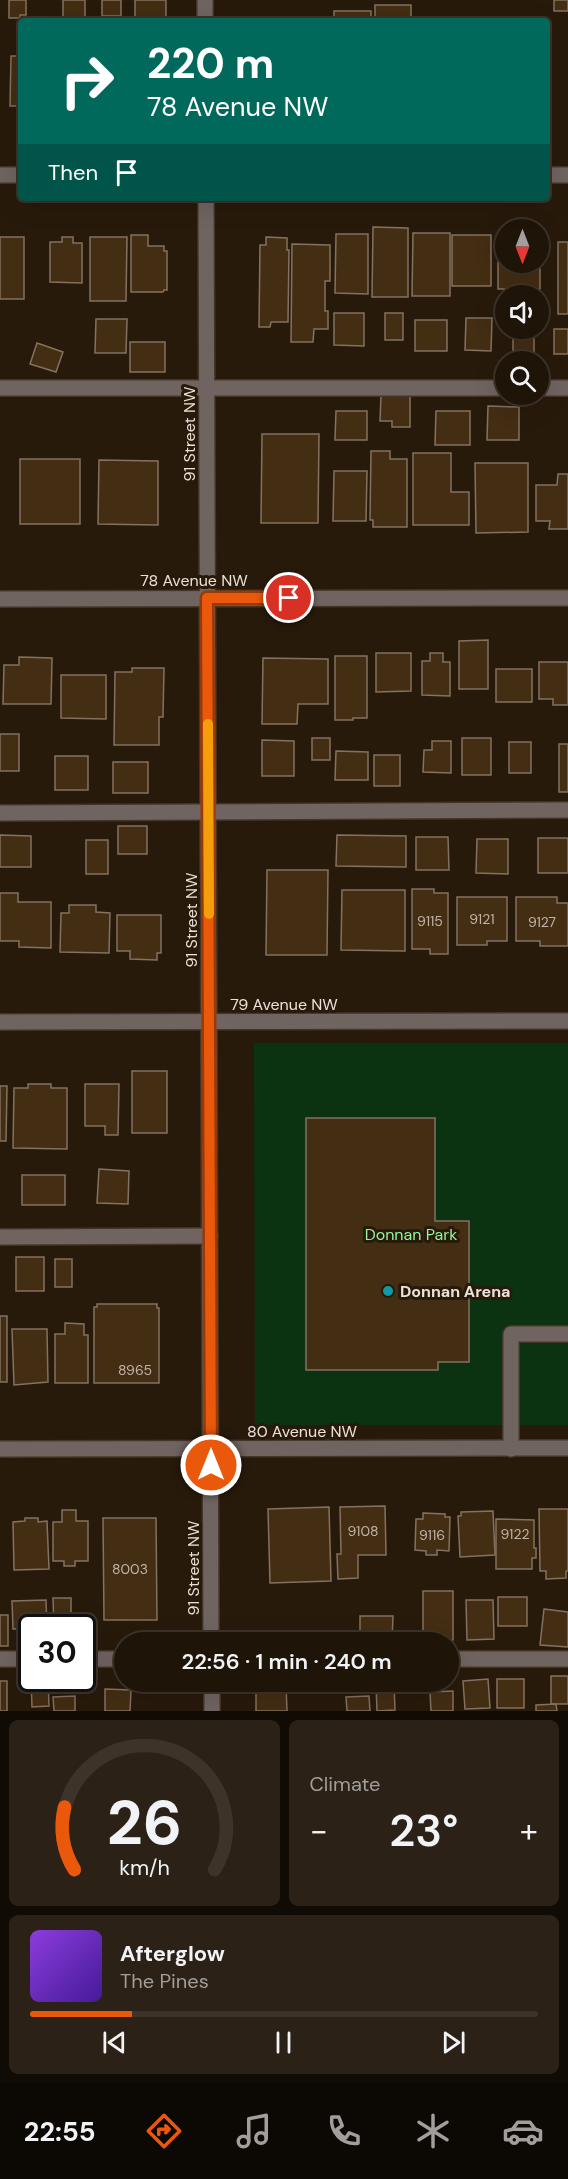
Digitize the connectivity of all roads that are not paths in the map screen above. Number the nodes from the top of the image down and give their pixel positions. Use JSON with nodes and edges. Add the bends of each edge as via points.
{"nodes":[{"id":1,"x":205,"y":0,"type":"edge"},
{"id":2,"x":205,"y":18,"type":"edge"},
{"id":3,"x":0,"y":175,"type":"edge"},
{"id":4,"x":18,"y":175,"type":"edge"},
{"id":5,"x":550,"y":175,"type":"edge"},
{"id":6,"x":568,"y":175,"type":"edge"},
{"id":7,"x":206,"y":201,"type":"edge"},
{"id":8,"x":0,"y":388,"type":"edge"},
{"id":9,"x":495,"y":388,"type":"edge"},
{"id":10,"x":549,"y":388,"type":"edge"},
{"id":11,"x":568,"y":388,"type":"edge"},
{"id":12,"x":206,"y":389,"type":"junction"},
{"id":13,"x":207,"y":598,"type":"junction"},
{"id":14,"x":568,"y":598,"type":"edge"},
{"id":15,"x":0,"y":599,"type":"edge"},
{"id":16,"x":568,"y":810,"type":"edge"},
{"id":17,"x":208,"y":812,"type":"junction"},
{"id":18,"x":0,"y":813,"type":"edge"},
{"id":19,"x":568,"y":1021,"type":"edge"},
{"id":20,"x":0,"y":1022,"type":"edge"},
{"id":21,"x":209,"y":1022,"type":"junction"},
{"id":22,"x":210,"y":1236,"type":"junction"},
{"id":23,"x":0,"y":1237,"type":"edge"},
{"id":24,"x":568,"y":1334,"type":"edge"},
{"id":25,"x":568,"y":1448,"type":"edge"},
{"id":26,"x":0,"y":1449,"type":"edge"},
{"id":27,"x":211,"y":1449,"type":"junction"},
{"id":28,"x":511,"y":1449,"type":"junction"},
{"id":29,"x":212,"y":1632,"type":"edge"},
{"id":30,"x":0,"y":1659,"type":"edge"},
{"id":31,"x":18,"y":1659,"type":"edge"},
{"id":32,"x":96,"y":1659,"type":"edge"},
{"id":33,"x":114,"y":1659,"type":"edge"},
{"id":34,"x":459,"y":1659,"type":"edge"},
{"id":35,"x":568,"y":1659,"type":"edge"},
{"id":36,"x":212,"y":1692,"type":"edge"},
{"id":37,"x":212,"y":1711,"type":"edge"}],
"edges":[{"from":1,"to":2,"type":"street"},
{"from":3,"to":4,"type":"street"},
{"from":5,"to":6,"type":"street"},
{"from":7,"to":12,"type":"street","name":"91 Street NW"},
{"from":8,"to":12,"type":"street"},
{"from":9,"to":12,"type":"street"},
{"from":10,"to":11,"type":"street"},
{"from":12,"to":13,"type":"street","name":"91 Street NW"},
{"from":13,"to":14,"type":"street","name":"78 Avenue NW"},
{"from":13,"to":15,"type":"street","name":"78 Avenue NW"},
{"from":13,"to":17,"type":"street","name":"91 Street NW"},
{"from":16,"to":17,"type":"street"},
{"from":17,"to":18,"type":"street"},
{"from":17,"to":21,"type":"street","name":"91 Street NW"},
{"from":19,"to":21,"type":"street","name":"79 Avenue NW"},
{"from":20,"to":21,"type":"street","name":"79 Avenue NW"},
{"from":21,"to":22,"type":"street","name":"91 Street NW"},
{"from":22,"to":23,"type":"street"},
{"from":22,"to":27,"type":"street","name":"91 Street NW"},
{"from":24,"to":28,"type":"street","via":[[511,1334]]},
{"from":25,"to":28,"type":"street","name":"80 Avenue NW"},
{"from":26,"to":27,"type":"street","name":"80 Avenue NW"},
{"from":27,"to":28,"type":"street","name":"80 Avenue NW"},
{"from":27,"to":29,"type":"street","name":"91 Street NW"},
{"from":30,"to":31,"type":"street"},
{"from":32,"to":33,"type":"street"},
{"from":34,"to":35,"type":"street"},
{"from":36,"to":37,"type":"street"}]}
